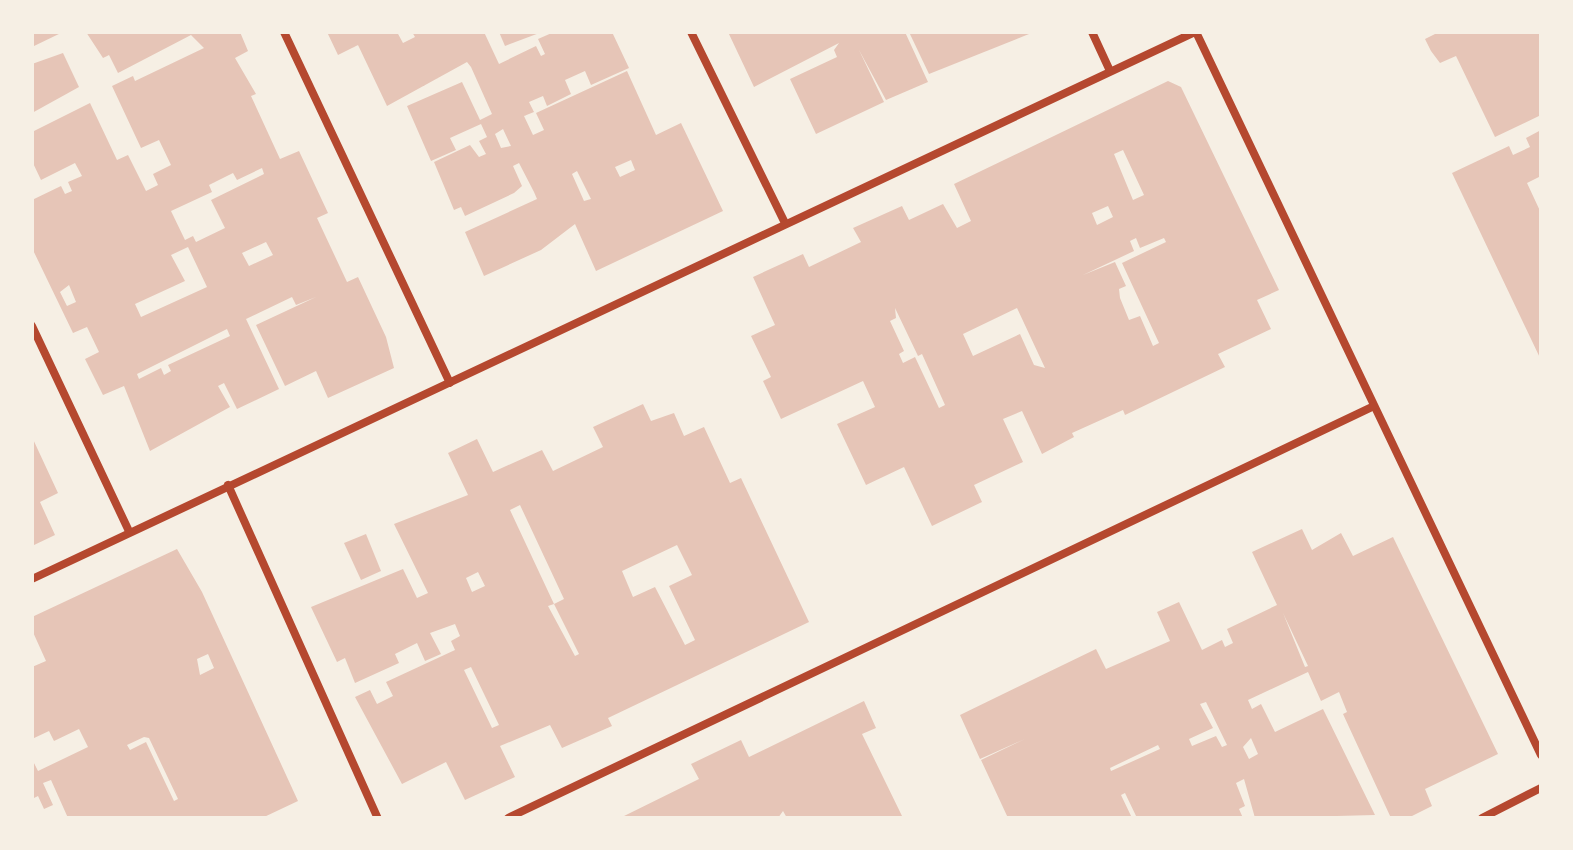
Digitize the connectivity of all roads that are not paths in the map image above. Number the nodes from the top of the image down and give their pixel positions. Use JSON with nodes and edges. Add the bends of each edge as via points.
{"nodes":[{"id":1,"x":284,"y":32,"type":"edge"},
{"id":2,"x":691,"y":32,"type":"edge"},
{"id":3,"x":1092,"y":32,"type":"edge"},
{"id":4,"x":1196,"y":32,"type":"edge"},
{"id":5,"x":1110,"y":71,"type":"junction"},
{"id":6,"x":785,"y":223,"type":"junction"},
{"id":7,"x":32,"y":326,"type":"edge"},
{"id":8,"x":450,"y":383,"type":"junction"},
{"id":9,"x":1372,"y":407,"type":"junction"},
{"id":10,"x":228,"y":485,"type":"junction"},
{"id":11,"x":129,"y":531,"type":"junction"},
{"id":12,"x":32,"y":579,"type":"edge"},
{"id":13,"x":1541,"y":755,"type":"edge"},
{"id":14,"x":1541,"y":788,"type":"edge"},
{"id":15,"x":378,"y":818,"type":"edge"},
{"id":16,"x":508,"y":818,"type":"edge"},
{"id":17,"x":1482,"y":818,"type":"edge"}],
"edges":[{"from":1,"to":8,"type":"street"},
{"from":2,"to":6,"type":"street"},
{"from":3,"to":5,"type":"street"},
{"from":4,"to":5,"type":"street"},
{"from":4,"to":9,"type":"street"},
{"from":5,"to":6,"type":"street"},
{"from":6,"to":8,"type":"street"},
{"from":7,"to":11,"type":"street"},
{"from":8,"to":10,"type":"street"},
{"from":9,"to":13,"type":"street"},
{"from":9,"to":16,"type":"street"},
{"from":10,"to":11,"type":"street"},
{"from":10,"to":15,"type":"street"},
{"from":11,"to":12,"type":"street"},
{"from":14,"to":17,"type":"street"}]}
